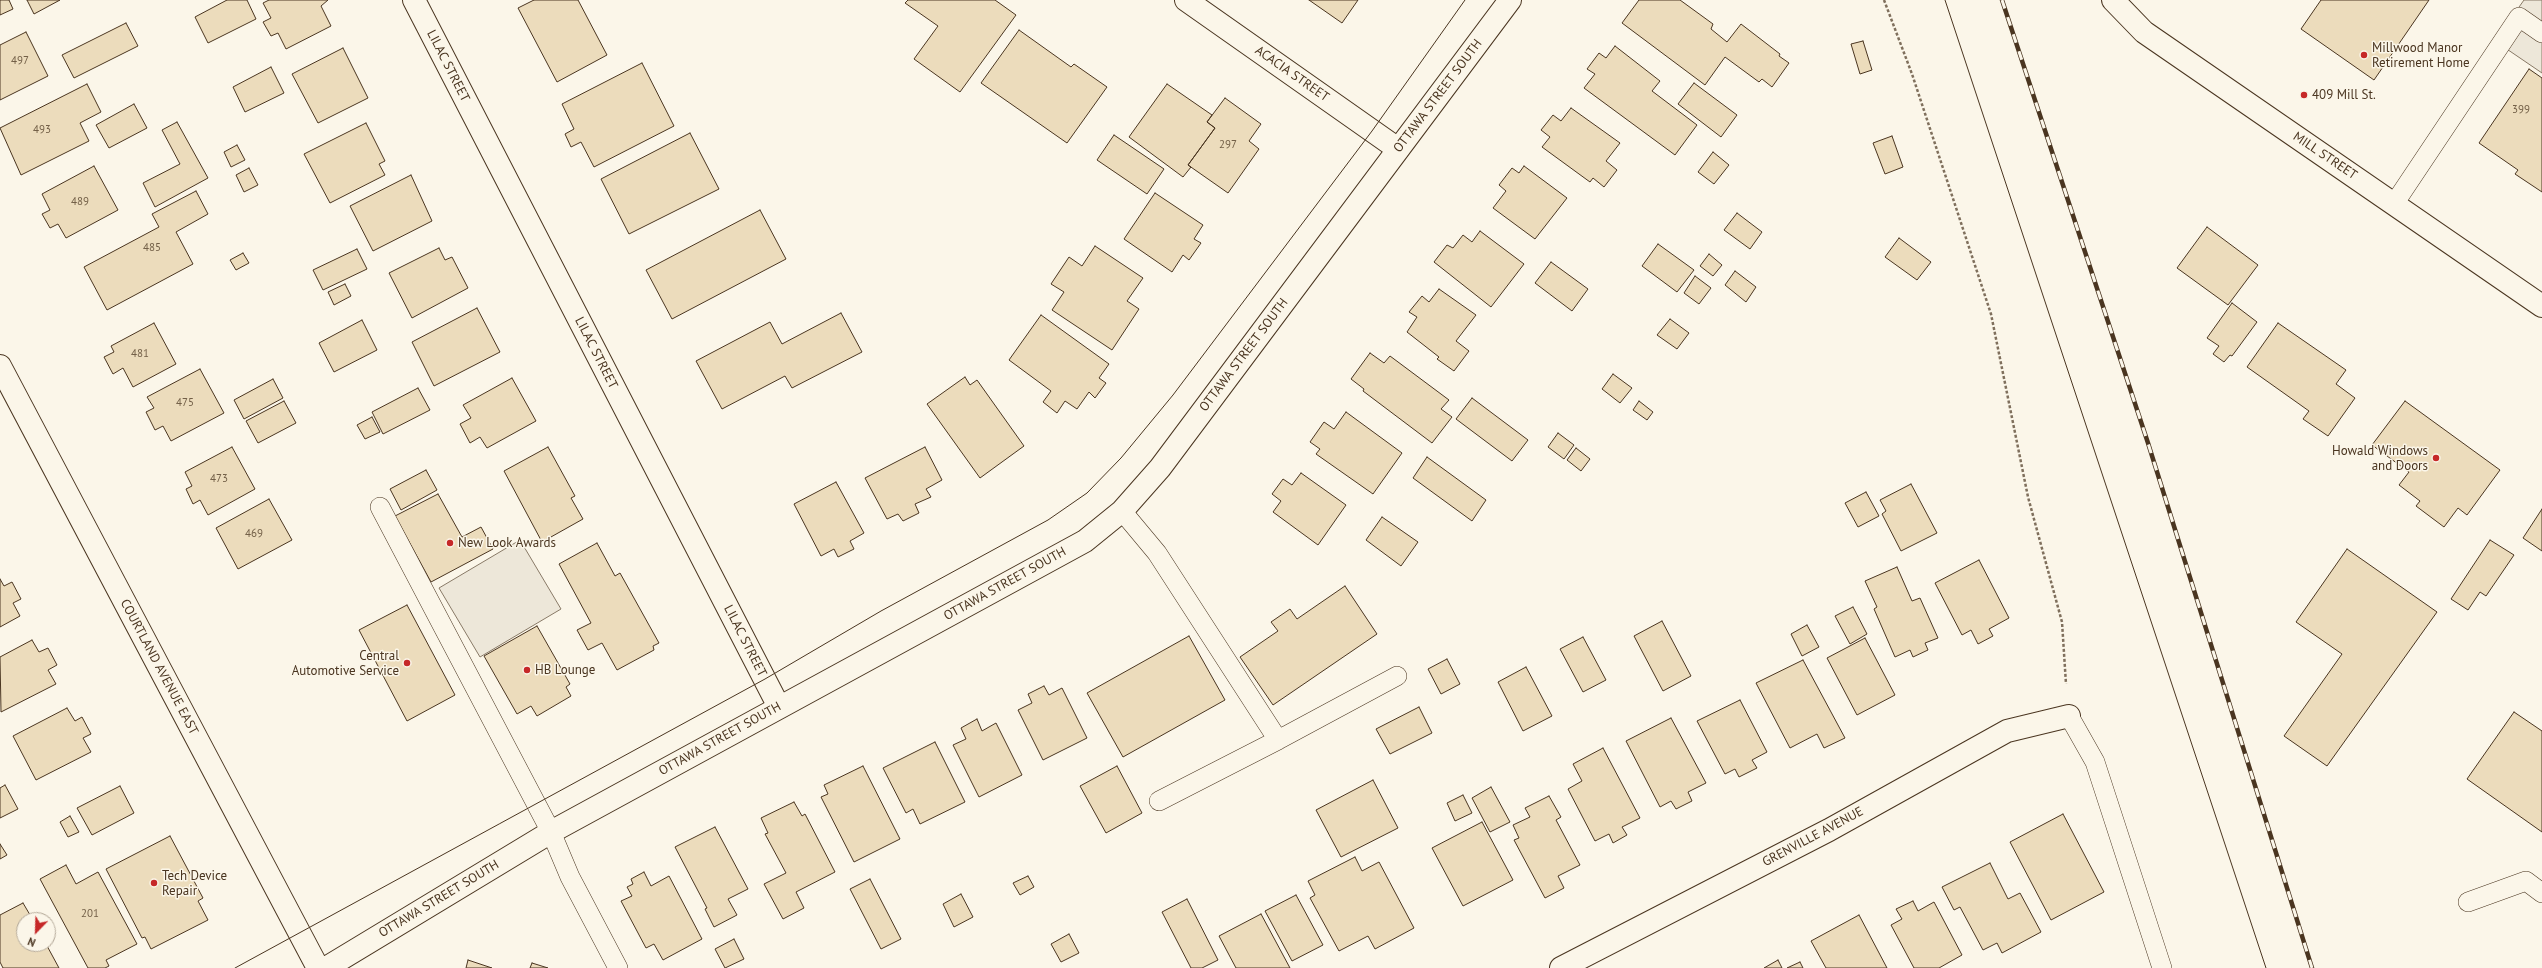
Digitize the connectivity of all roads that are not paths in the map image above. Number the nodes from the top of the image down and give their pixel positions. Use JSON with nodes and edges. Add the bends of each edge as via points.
{"nodes":[{"id":1,"x":414,"y":0,"type":"edge"},
{"id":2,"x":1186,"y":0,"type":"edge"},
{"id":3,"x":1510,"y":0,"type":"edge"},
{"id":4,"x":2113,"y":0,"type":"edge"},
{"id":5,"x":2542,"y":33,"type":"edge"},
{"id":6,"x":1398,"y":149,"type":"junction"},
{"id":7,"x":2394,"y":204,"type":"junction"},
{"id":8,"x":2542,"y":306,"type":"edge"},
{"id":9,"x":0,"y":366,"type":"edge"},
{"id":10,"x":380,"y":507,"type":"dead end"},
{"id":11,"x":1122,"y":511,"type":"junction"},
{"id":12,"x":1397,"y":676,"type":"dead end"},
{"id":13,"x":779,"y":707,"type":"junction"},
{"id":14,"x":2069,"y":716,"type":"joint"},
{"id":15,"x":1278,"y":740,"type":"junction"},
{"id":16,"x":1159,"y":801,"type":"dead end"},
{"id":17,"x":551,"y":832,"type":"junction"},
{"id":18,"x":2542,"y":893,"type":"edge"},
{"id":19,"x":2468,"y":902,"type":"dead end"},
{"id":20,"x":318,"y":968,"type":"edge"},
{"id":21,"x":326,"y":968,"type":"edge"},
{"id":22,"x":618,"y":968,"type":"edge"},
{"id":23,"x":1561,"y":968,"type":"edge"},
{"id":24,"x":2162,"y":968,"type":"edge"}],
"edges":[{"from":1,"to":13,"type":"main road","name":"LILAC STREET"},
{"from":2,"to":6,"type":"main road","name":"ACACIA STREET"},
{"from":3,"to":6,"type":"main road","name":"OTTAWA STREET SOUTH"},
{"from":4,"to":7,"type":"main road","name":"MILL STREET","via":[[2144,32]]},
{"from":5,"to":7,"type":"lane","via":[[2519,17]]},
{"from":6,"to":11,"type":"main road","name":"OTTAWA STREET SOUTH","via":[[1160,468]]},
{"from":7,"to":8,"type":"main road","name":"MILL STREET"},
{"from":9,"to":20,"type":"main road","name":"COURTLAND AVENUE EAST"},
{"from":10,"to":17,"type":"lane"},
{"from":11,"to":13,"type":"main road","name":"OTTAWA STREET SOUTH","via":[[1085,541]]},
{"from":11,"to":15,"type":"lane","via":[[1157,553]]},
{"from":12,"to":15,"type":"lane"},
{"from":13,"to":17,"type":"main road","name":"OTTAWA STREET SOUTH"},
{"from":14,"to":23,"type":"main road","name":"GRENVILLE AVENUE","via":[[2007,731],[1829,830]]},
{"from":14,"to":24,"type":"lane","via":[[2095,762]]},
{"from":15,"to":16,"type":"lane"},
{"from":17,"to":21,"type":"main road","name":"OTTAWA STREET SOUTH"},
{"from":17,"to":22,"type":"lane","via":[[570,877]]},
{"from":18,"to":19,"type":"lane","via":[[2526,881]]}]}
